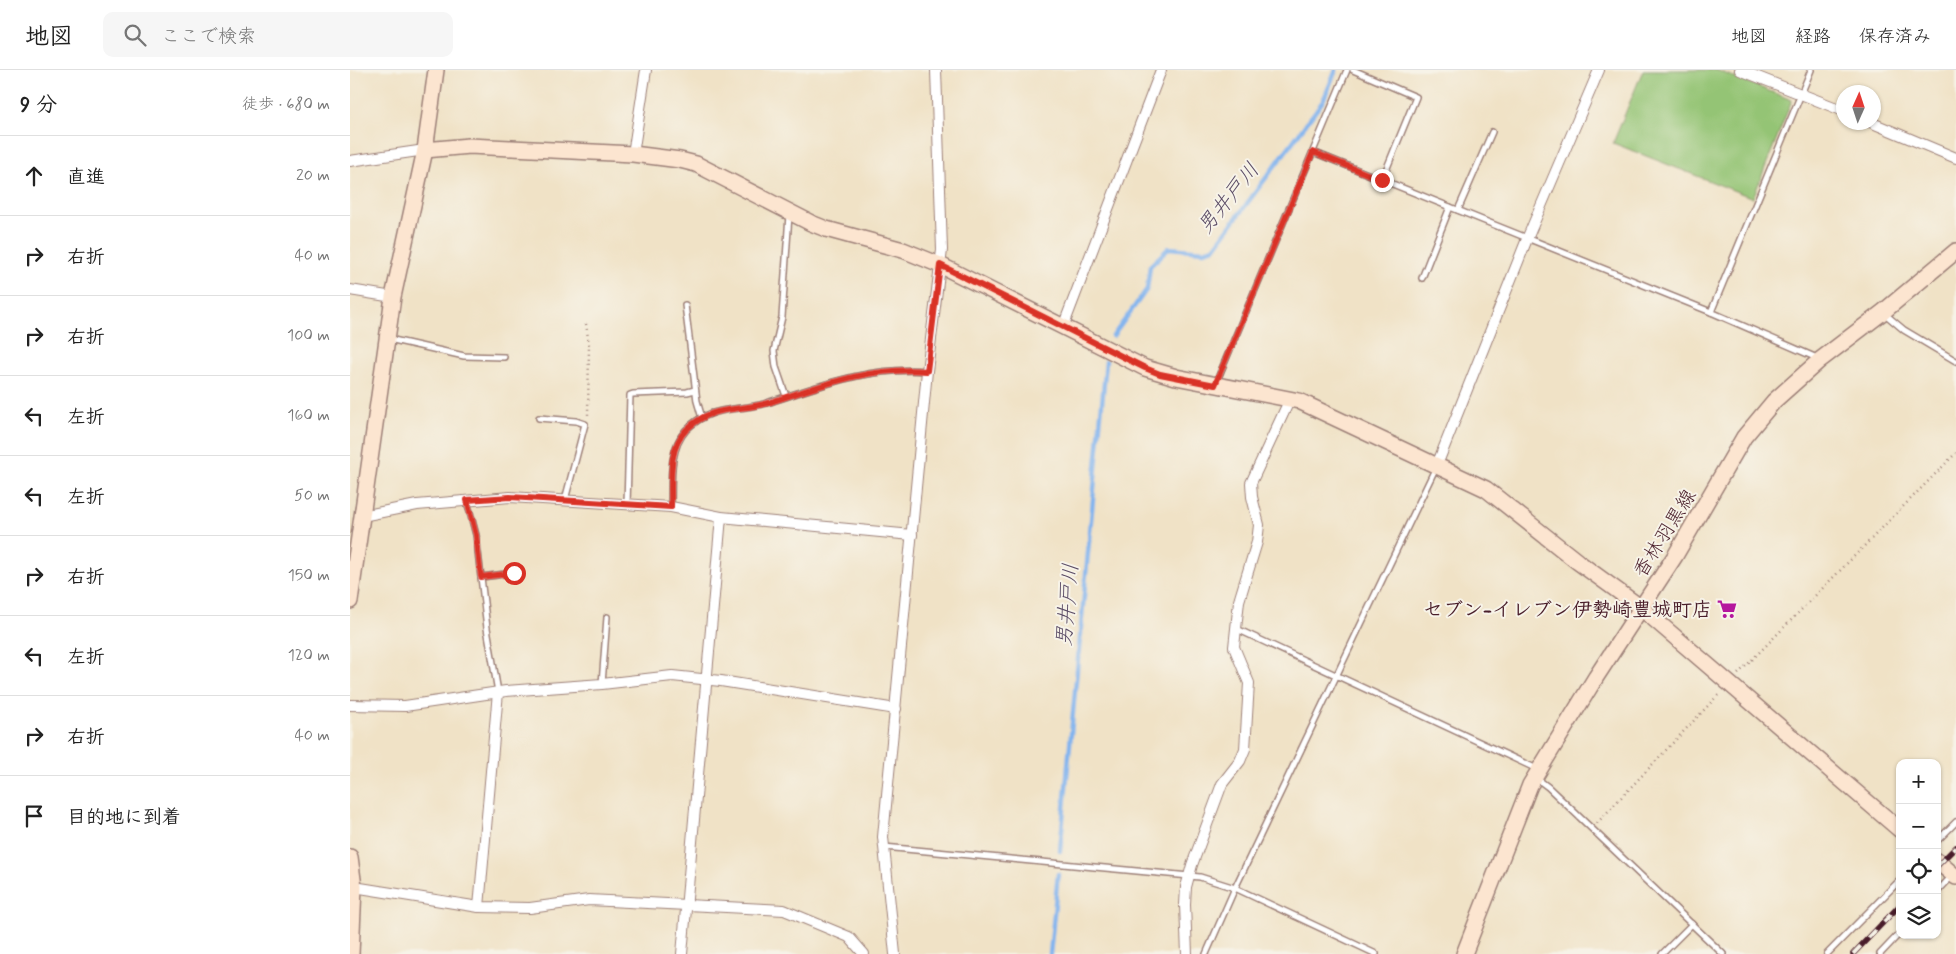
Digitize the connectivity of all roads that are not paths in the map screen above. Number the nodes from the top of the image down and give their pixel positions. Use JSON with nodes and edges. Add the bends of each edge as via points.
{"nodes":[{"id":1,"x":436,"y":70,"type":"edge"},
{"id":2,"x":646,"y":70,"type":"edge"},
{"id":3,"x":936,"y":70,"type":"edge"},
{"id":4,"x":1161,"y":70,"type":"edge"},
{"id":5,"x":1347,"y":70,"type":"edge"},
{"id":6,"x":1353,"y":70,"type":"edge"},
{"id":7,"x":1599,"y":70,"type":"edge"},
{"id":8,"x":1740,"y":70,"type":"edge"},
{"id":9,"x":1811,"y":70,"type":"edge"},
{"id":10,"x":1801,"y":94,"type":"junction"},
{"id":11,"x":1836,"y":108,"type":"edge"},
{"id":12,"x":1881,"y":127,"type":"edge"},
{"id":13,"x":1492,"y":132,"type":"dead end"},
{"id":14,"x":425,"y":150,"type":"junction"},
{"id":15,"x":1313,"y":152,"type":"junction"},
{"id":16,"x":633,"y":154,"type":"junction"},
{"id":17,"x":1956,"y":158,"type":"edge"},
{"id":18,"x":350,"y":161,"type":"edge"},
{"id":19,"x":1382,"y":180,"type":"junction"},
{"id":20,"x":1450,"y":207,"type":"junction"},
{"id":21,"x":1458,"y":210,"type":"junction"},
{"id":22,"x":790,"y":212,"type":"junction"},
{"id":23,"x":1527,"y":239,"type":"junction"},
{"id":24,"x":1956,"y":251,"type":"edge"},
{"id":25,"x":940,"y":265,"type":"junction"},
{"id":26,"x":1422,"y":278,"type":"dead end"},
{"id":27,"x":350,"y":290,"type":"edge"},
{"id":28,"x":393,"y":297,"type":"junction"},
{"id":29,"x":685,"y":305,"type":"dead end"},
{"id":30,"x":1711,"y":312,"type":"junction"},
{"id":31,"x":1883,"y":312,"type":"junction"},
{"id":32,"x":1063,"y":327,"type":"junction"},
{"id":33,"x":387,"y":338,"type":"junction"},
{"id":34,"x":504,"y":357,"type":"dead end"},
{"id":35,"x":1820,"y":360,"type":"junction"},
{"id":36,"x":1956,"y":361,"type":"edge"},
{"id":37,"x":927,"y":371,"type":"junction"},
{"id":38,"x":1215,"y":385,"type":"junction"},
{"id":39,"x":695,"y":390,"type":"junction"},
{"id":40,"x":786,"y":396,"type":"junction"},
{"id":41,"x":1290,"y":399,"type":"junction"},
{"id":42,"x":539,"y":418,"type":"dead end"},
{"id":43,"x":702,"y":418,"type":"junction"},
{"id":44,"x":1437,"y":465,"type":"junction"},
{"id":45,"x":467,"y":500,"type":"junction"},
{"id":46,"x":565,"y":501,"type":"junction"},
{"id":47,"x":627,"y":505,"type":"junction"},
{"id":48,"x":671,"y":507,"type":"junction"},
{"id":49,"x":362,"y":516,"type":"junction"},
{"id":50,"x":721,"y":517,"type":"junction"},
{"id":51,"x":912,"y":535,"type":"junction"},
{"id":52,"x":514,"y":573,"type":"dead end"},
{"id":53,"x":481,"y":577,"type":"junction"},
{"id":54,"x":350,"y":601,"type":"edge"},
{"id":55,"x":1640,"y":607,"type":"junction"},
{"id":56,"x":607,"y":617,"type":"dead end"},
{"id":57,"x":1236,"y":629,"type":"junction"},
{"id":58,"x":1336,"y":676,"type":"junction"},
{"id":59,"x":707,"y":679,"type":"junction"},
{"id":60,"x":602,"y":684,"type":"junction"},
{"id":61,"x":498,"y":692,"type":"junction"},
{"id":62,"x":350,"y":705,"type":"edge"},
{"id":63,"x":896,"y":709,"type":"junction"},
{"id":64,"x":1537,"y":774,"type":"junction"},
{"id":65,"x":1956,"y":822,"type":"edge"},
{"id":66,"x":1896,"y":827,"type":"edge"},
{"id":67,"x":1941,"y":837,"type":"edge"},
{"id":68,"x":884,"y":847,"type":"junction"},
{"id":69,"x":350,"y":858,"type":"edge"},
{"id":70,"x":1941,"y":864,"type":"edge"},
{"id":71,"x":1189,"y":875,"type":"junction"},
{"id":72,"x":1955,"y":875,"type":"edge"},
{"id":73,"x":1896,"y":884,"type":"edge"},
{"id":74,"x":354,"y":887,"type":"junction"},
{"id":75,"x":1235,"y":888,"type":"junction"},
{"id":76,"x":1941,"y":888,"type":"edge"},
{"id":77,"x":686,"y":904,"type":"junction"},
{"id":78,"x":479,"y":907,"type":"junction"},
{"id":79,"x":1692,"y":924,"type":"junction"},
{"id":80,"x":1896,"y":936,"type":"edge"},
{"id":81,"x":351,"y":954,"type":"edge"},
{"id":82,"x":682,"y":954,"type":"edge"},
{"id":83,"x":864,"y":954,"type":"edge"},
{"id":84,"x":895,"y":954,"type":"edge"},
{"id":85,"x":1187,"y":954,"type":"edge"},
{"id":86,"x":1206,"y":954,"type":"edge"},
{"id":87,"x":1376,"y":954,"type":"edge"},
{"id":88,"x":1464,"y":954,"type":"edge"},
{"id":89,"x":1662,"y":954,"type":"edge"},
{"id":90,"x":1723,"y":954,"type":"edge"},
{"id":91,"x":1827,"y":954,"type":"edge"},
{"id":92,"x":1880,"y":954,"type":"edge"}],
"edges":[{"from":1,"to":14,"type":"street"},
{"from":2,"to":16,"type":"street"},
{"from":3,"to":25,"type":"street"},
{"from":4,"to":32,"type":"street"},
{"from":5,"to":15,"type":"lane"},
{"from":6,"to":19,"type":"lane","via":[[1416,97]]},
{"from":7,"to":23,"type":"street"},
{"from":8,"to":10,"type":"street"},
{"from":9,"to":10,"type":"lane"},
{"from":10,"to":11,"type":"street"},
{"from":10,"to":30,"type":"lane"},
{"from":12,"to":17,"type":"street"},
{"from":13,"to":21,"type":"lane"},
{"from":14,"to":16,"type":"street","via":[[469,146]]},
{"from":14,"to":18,"type":"street"},
{"from":14,"to":28,"type":"street"},
{"from":15,"to":19,"type":"lane"},
{"from":15,"to":38,"type":"lane"},
{"from":16,"to":22,"type":"street","via":[[696,164]]},
{"from":19,"to":20,"type":"lane"},
{"from":20,"to":21,"type":"lane"},
{"from":20,"to":26,"type":"lane"},
{"from":21,"to":23,"type":"lane"},
{"from":22,"to":25,"type":"street","via":[[826,229],[903,250]]},
{"from":22,"to":40,"type":"lane","via":[[782,317],[774,351]]},
{"from":23,"to":30,"type":"lane"},
{"from":23,"to":44,"type":"street"},
{"from":24,"to":31,"type":"street","name":"香林羽黒線"},
{"from":25,"to":32,"type":"street"},
{"from":25,"to":37,"type":"street"},
{"from":27,"to":28,"type":"street"},
{"from":28,"to":33,"type":"street"},
{"from":29,"to":39,"type":"lane"},
{"from":30,"to":35,"type":"lane"},
{"from":31,"to":35,"type":"street","name":"香林羽黒線"},
{"from":31,"to":36,"type":"lane","via":[[1904,330]]},
{"from":32,"to":38,"type":"street","via":[[1160,374]]},
{"from":33,"to":34,"type":"lane","via":[[464,356]]},
{"from":33,"to":49,"type":"street"},
{"from":35,"to":55,"type":"street","name":"香林羽黒線","via":[[1774,401],[1744,437],[1675,556]]},
{"from":37,"to":40,"type":"lane","via":[[858,374]]},
{"from":37,"to":51,"type":"street"},
{"from":38,"to":41,"type":"street"},
{"from":39,"to":43,"type":"lane"},
{"from":39,"to":47,"type":"lane","via":[[630,395]]},
{"from":40,"to":43,"type":"lane","via":[[726,409]]},
{"from":41,"to":44,"type":"street","via":[[1315,407]]},
{"from":41,"to":57,"type":"street","via":[[1251,483],[1259,526],[1239,601]]},
{"from":42,"to":46,"type":"lane","via":[[585,424]]},
{"from":43,"to":48,"type":"lane","via":[[685,431],[677,443],[673,456]]},
{"from":44,"to":55,"type":"street","via":[[1486,489]]},
{"from":44,"to":58,"type":"lane"},
{"from":45,"to":46,"type":"street","via":[[510,497]]},
{"from":45,"to":49,"type":"street","via":[[417,505]]},
{"from":45,"to":53,"type":"lane","via":[[476,535]]},
{"from":46,"to":47,"type":"street"},
{"from":47,"to":48,"type":"street"},
{"from":48,"to":50,"type":"street"},
{"from":49,"to":54,"type":"street"},
{"from":50,"to":51,"type":"street"},
{"from":50,"to":59,"type":"street"},
{"from":51,"to":63,"type":"street"},
{"from":52,"to":53,"type":"lane"},
{"from":53,"to":61,"type":"lane"},
{"from":55,"to":64,"type":"street","name":"香林羽黒線"},
{"from":55,"to":66,"type":"street"},
{"from":56,"to":60,"type":"lane"},
{"from":57,"to":58,"type":"lane"},
{"from":57,"to":71,"type":"street","via":[[1234,647],[1249,683],[1245,750],[1222,784]]},
{"from":58,"to":64,"type":"lane"},
{"from":58,"to":75,"type":"lane"},
{"from":59,"to":60,"type":"street","via":[[672,676]]},
{"from":59,"to":63,"type":"street"},
{"from":59,"to":77,"type":"street"},
{"from":60,"to":61,"type":"street"},
{"from":61,"to":62,"type":"street","via":[[405,706]]},
{"from":61,"to":78,"type":"street"},
{"from":63,"to":68,"type":"street"},
{"from":64,"to":79,"type":"lane"},
{"from":64,"to":88,"type":"street","name":"香林羽黒線"},
{"from":65,"to":67,"type":"lane"},
{"from":68,"to":71,"type":"lane"},
{"from":68,"to":84,"type":"street"},
{"from":69,"to":74,"type":"street"},
{"from":70,"to":72,"type":"street"},
{"from":71,"to":75,"type":"lane"},
{"from":71,"to":85,"type":"street","via":[[1185,905]]},
{"from":72,"to":76,"type":"lane"},
{"from":73,"to":91,"type":"lane"},
{"from":74,"to":78,"type":"street"},
{"from":74,"to":81,"type":"street"},
{"from":75,"to":86,"type":"lane"},
{"from":75,"to":87,"type":"lane"},
{"from":77,"to":78,"type":"street","via":[[589,900],[530,908]]},
{"from":77,"to":82,"type":"street"},
{"from":77,"to":83,"type":"street","via":[[784,910],[849,937]]},
{"from":79,"to":89,"type":"lane"},
{"from":79,"to":90,"type":"lane"},
{"from":80,"to":92,"type":"lane"}]}
